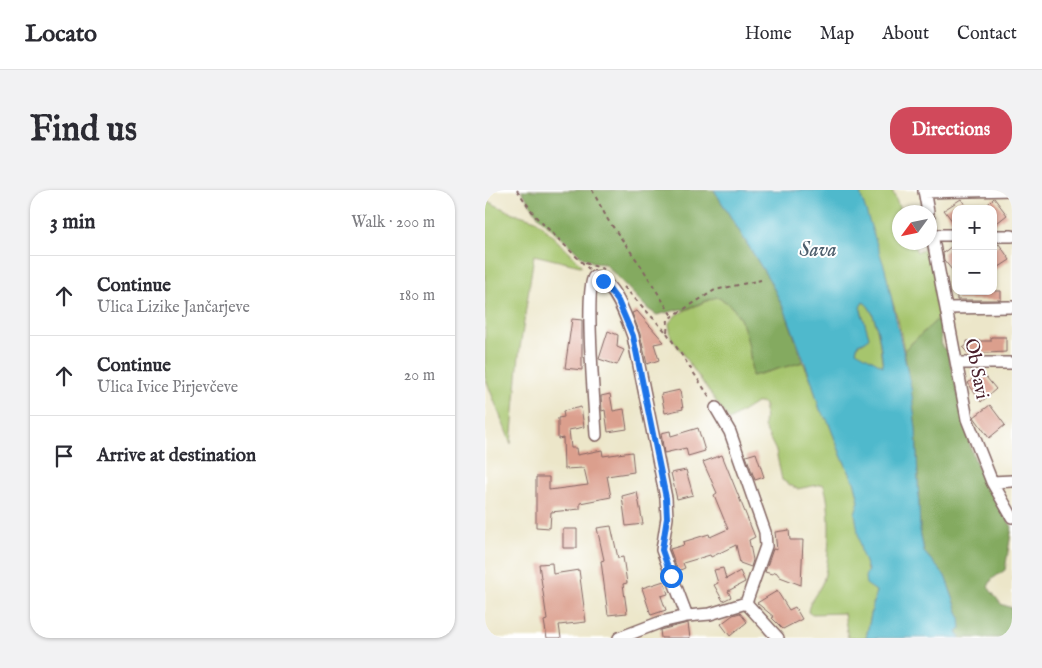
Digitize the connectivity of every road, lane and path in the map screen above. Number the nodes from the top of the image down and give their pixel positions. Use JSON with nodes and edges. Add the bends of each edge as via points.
{"nodes":[{"id":1,"x":517,"y":190,"type":"edge"},
{"id":2,"x":592,"y":190,"type":"edge"},
{"id":3,"x":1012,"y":190,"type":"edge"},
{"id":4,"x":924,"y":191,"type":"edge"},
{"id":5,"x":927,"y":205,"type":"edge"},
{"id":6,"x":937,"y":235,"type":"edge"},
{"id":7,"x":952,"y":235,"type":"edge"},
{"id":8,"x":997,"y":236,"type":"edge"},
{"id":9,"x":1012,"y":236,"type":"edge"},
{"id":10,"x":936,"y":250,"type":"edge"},
{"id":11,"x":585,"y":263,"type":"junction"},
{"id":12,"x":612,"y":274,"type":"dead end"},
{"id":13,"x":594,"y":277,"type":"junction"},
{"id":14,"x":761,"y":280,"type":"dead end"},
{"id":15,"x":623,"y":286,"type":"dead end"},
{"id":16,"x":1012,"y":307,"type":"edge"},
{"id":17,"x":947,"y":308,"type":"junction"},
{"id":18,"x":672,"y":316,"type":"junction"},
{"id":19,"x":667,"y":333,"type":"junction"},
{"id":20,"x":957,"y":363,"type":"junction"},
{"id":21,"x":1012,"y":363,"type":"edge"},
{"id":22,"x":716,"y":408,"type":"joint"},
{"id":23,"x":596,"y":435,"type":"dead end"},
{"id":24,"x":1012,"y":481,"type":"edge"},
{"id":25,"x":992,"y":482,"type":"junction"},
{"id":26,"x":1012,"y":517,"type":"edge"},
{"id":27,"x":746,"y":603,"type":"junction"},
{"id":28,"x":687,"y":616,"type":"junction"},
{"id":29,"x":619,"y":638,"type":"edge"},
{"id":30,"x":778,"y":638,"type":"edge"}],
"edges":[{"from":1,"to":11,"type":"path","via":[[536,217]]},
{"from":2,"to":18,"type":"path","via":[[608,220]]},
{"from":3,"to":4,"type":"street"},
{"from":4,"to":5,"type":"street"},
{"from":6,"to":7,"type":"street"},
{"from":8,"to":9,"type":"street"},
{"from":10,"to":17,"type":"street","name":"Ob Savi"},
{"from":11,"to":12,"type":"path","via":[[604,268]]},
{"from":11,"to":13,"type":"path"},
{"from":13,"to":23,"type":"street","via":[[590,294]]},
{"from":13,"to":28,"type":"street","via":[[603,281],[618,301],[633,336],[666,498],[667,518],[662,550]]},
{"from":14,"to":18,"type":"path","via":[[715,290]]},
{"from":15,"to":19,"type":"path"},
{"from":16,"to":17,"type":"street"},
{"from":17,"to":20,"type":"street","name":"Ob Savi"},
{"from":18,"to":19,"type":"path","via":[[668,319]]},
{"from":19,"to":22,"type":"path"},
{"from":20,"to":21,"type":"street"},
{"from":20,"to":25,"type":"street","name":"Ob Savi","via":[[967,419]]},
{"from":22,"to":27,"type":"street","via":[[730,432],[765,532],[766,546]]},
{"from":24,"to":25,"type":"street"},
{"from":25,"to":26,"type":"street","name":"Ob Savi"},
{"from":27,"to":28,"type":"street","via":[[710,614]]},
{"from":27,"to":30,"type":"street"},
{"from":28,"to":29,"type":"street"}]}
